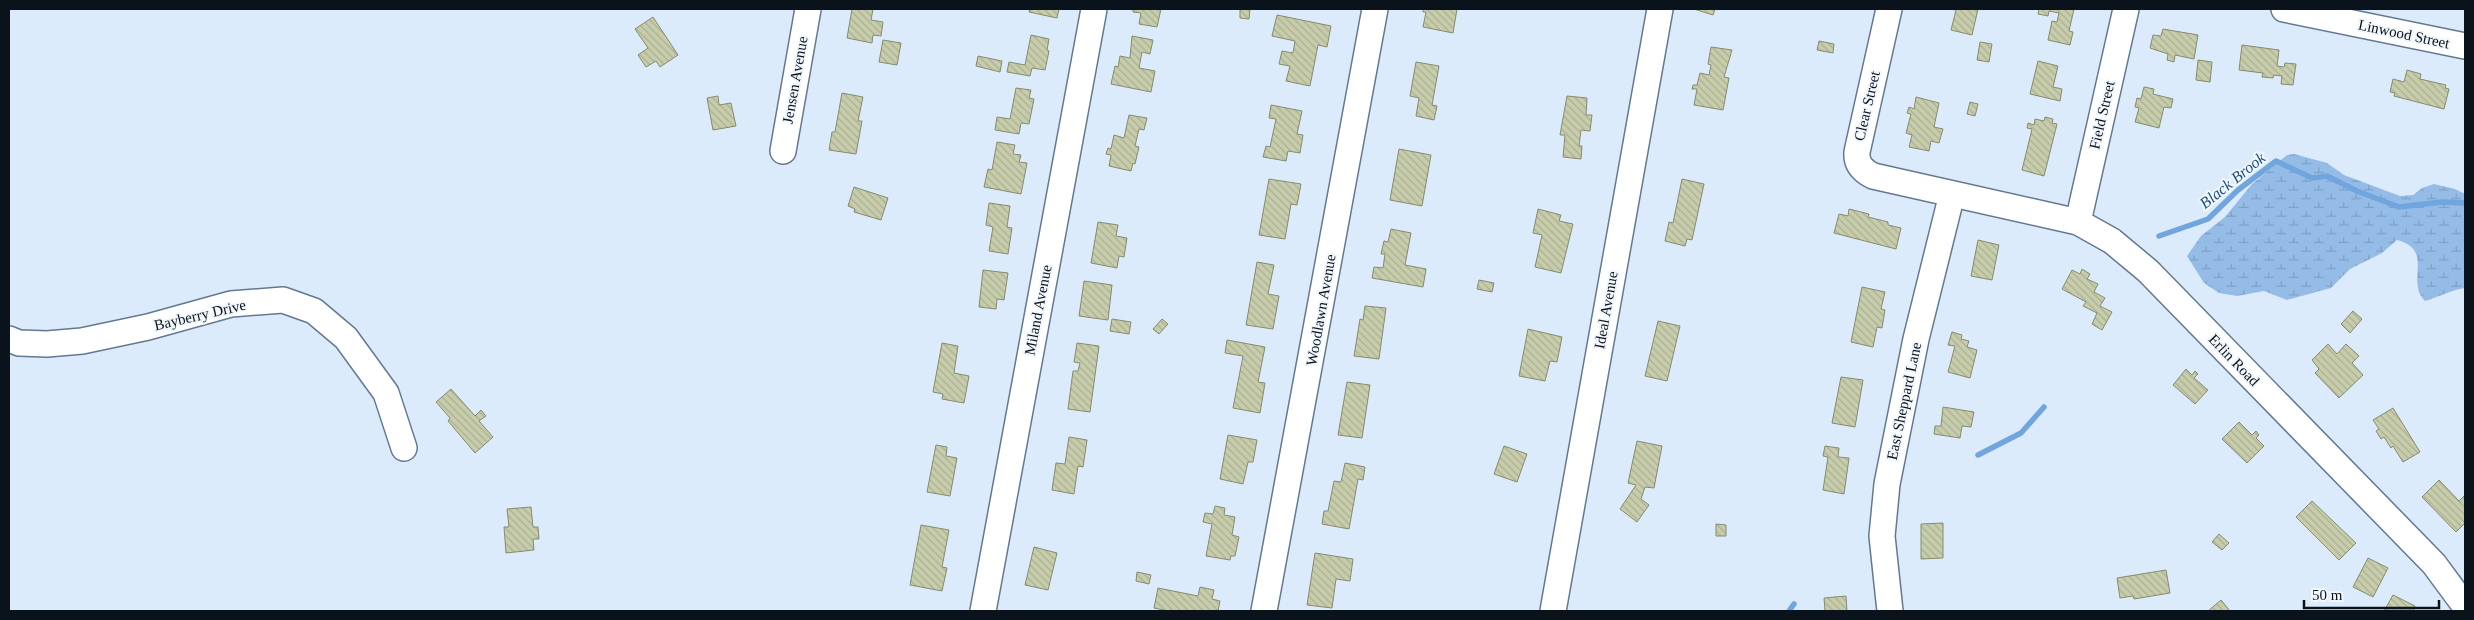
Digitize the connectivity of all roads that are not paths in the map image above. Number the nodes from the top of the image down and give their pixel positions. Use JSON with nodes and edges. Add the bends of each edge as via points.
{"nodes":[{"id":1,"x":808,"y":9,"type":"edge"},
{"id":2,"x":1094,"y":9,"type":"edge"},
{"id":3,"x":1376,"y":9,"type":"edge"},
{"id":4,"x":1660,"y":9,"type":"edge"},
{"id":5,"x":1889,"y":9,"type":"edge"},
{"id":6,"x":2126,"y":9,"type":"edge"},
{"id":7,"x":2284,"y":9,"type":"edge"},
{"id":8,"x":2358,"y":16,"type":"edge"},
{"id":9,"x":2465,"y":46,"type":"edge"},
{"id":10,"x":783,"y":151,"type":"dead end"},
{"id":11,"x":1952,"y":194,"type":"junction"},
{"id":12,"x":2078,"y":222,"type":"junction"},
{"id":13,"x":9,"y":339,"type":"edge"},
{"id":14,"x":404,"y":448,"type":"dead end"},
{"id":15,"x":2458,"y":604,"type":"edge"},
{"id":16,"x":982,"y":611,"type":"edge"},
{"id":17,"x":1264,"y":611,"type":"edge"},
{"id":18,"x":1553,"y":611,"type":"edge"},
{"id":19,"x":1890,"y":611,"type":"edge"}],
"edges":[{"from":1,"to":10,"type":"street","name":"Jensen Avenue"},
{"from":2,"to":16,"type":"street","name":"Miland Avenue"},
{"from":3,"to":17,"type":"street","name":"Woodlawn Avenue"},
{"from":4,"to":18,"type":"street","name":"Ideal Avenue"},
{"from":5,"to":11,"type":"street","name":"Clear Street","via":[[1857,158],[1864,172],[1873,176]]},
{"from":6,"to":12,"type":"street","name":"Field Street"},
{"from":7,"to":8,"type":"street","name":"Linwood Street"},
{"from":8,"to":9,"type":"street","name":"Linwood Street"},
{"from":11,"to":12,"type":"street","name":"Erlin Road"},
{"from":11,"to":19,"type":"street","name":"East Sheppard Lane","via":[[1916,339],[1886,484],[1882,536]]},
{"from":12,"to":15,"type":"street","name":"Erlin Road","via":[[2112,241],[2148,272],[2434,564]]},
{"from":13,"to":14,"type":"street","name":"Bayberry Drive","via":[[19,343],[46,344],[82,341],[232,304],[283,300],[314,311],[346,338],[386,393]]}]}
